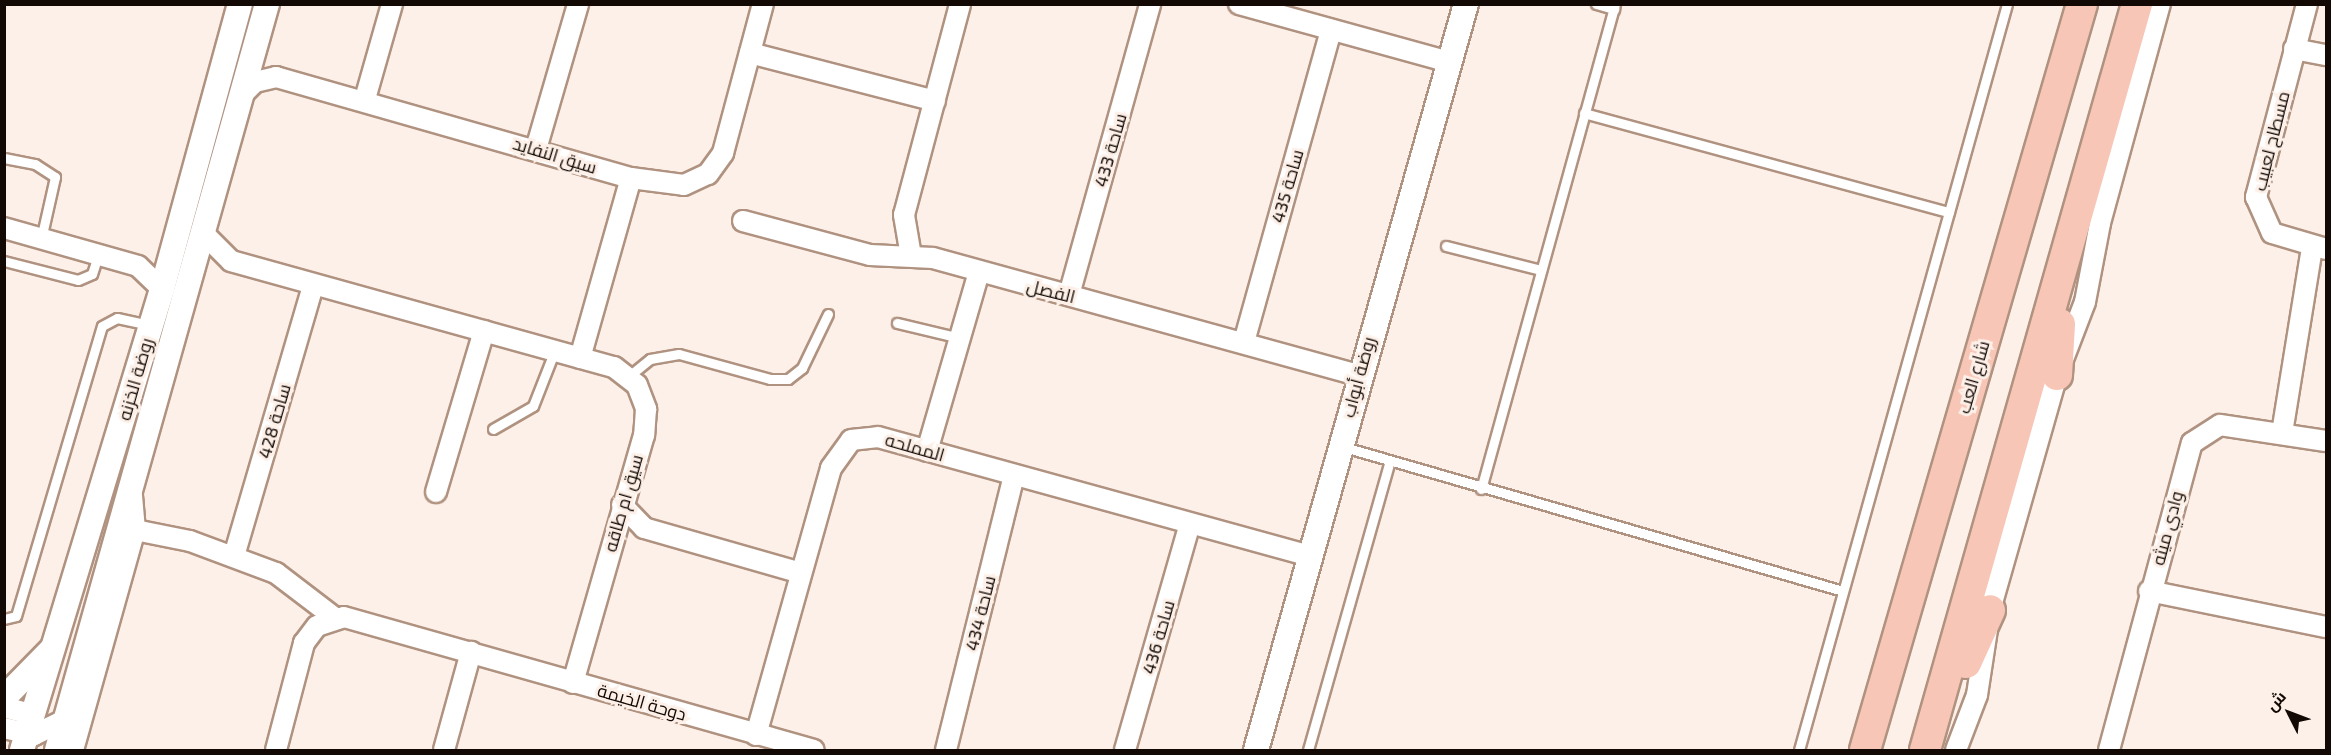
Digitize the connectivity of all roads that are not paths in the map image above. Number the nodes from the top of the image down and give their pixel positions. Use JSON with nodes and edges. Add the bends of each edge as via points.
{"nodes":[{"id":1,"x":240,"y":4,"type":"edge"},
{"id":2,"x":267,"y":4,"type":"edge"},
{"id":3,"x":392,"y":4,"type":"edge"},
{"id":4,"x":578,"y":4,"type":"edge"},
{"id":5,"x":763,"y":4,"type":"edge"},
{"id":6,"x":960,"y":4,"type":"edge"},
{"id":7,"x":1150,"y":4,"type":"edge"},
{"id":8,"x":1239,"y":4,"type":"edge"},
{"id":9,"x":1466,"y":4,"type":"edge"},
{"id":10,"x":1596,"y":4,"type":"edge"},
{"id":11,"x":2007,"y":4,"type":"edge"},
{"id":12,"x":2082,"y":4,"type":"edge"},
{"id":13,"x":2138,"y":4,"type":"edge"},
{"id":14,"x":2160,"y":4,"type":"edge"},
{"id":15,"x":2307,"y":4,"type":"edge"},
{"id":16,"x":1614,"y":7,"type":"edge"},
{"id":17,"x":1331,"y":30,"type":"junction"},
{"id":18,"x":2295,"y":49,"type":"junction"},
{"id":19,"x":254,"y":51,"type":"junction"},
{"id":20,"x":750,"y":53,"type":"junction"},
{"id":21,"x":2326,"y":55,"type":"edge"},
{"id":22,"x":1450,"y":62,"type":"junction"},
{"id":23,"x":276,"y":77,"type":"junction"},
{"id":24,"x":242,"y":95,"type":"junction"},
{"id":25,"x":365,"y":99,"type":"junction"},
{"id":26,"x":935,"y":101,"type":"junction"},
{"id":27,"x":1584,"y":113,"type":"junction"},
{"id":28,"x":536,"y":149,"type":"junction"},
{"id":29,"x":4,"y":158,"type":"edge"},
{"id":30,"x":631,"y":178,"type":"junction"},
{"id":31,"x":1949,"y":212,"type":"junction"},
{"id":32,"x":743,"y":221,"type":"dead end"},
{"id":33,"x":4,"y":228,"type":"edge"},
{"id":34,"x":204,"y":234,"type":"junction"},
{"id":35,"x":41,"y":239,"type":"junction"},
{"id":36,"x":1446,"y":246,"type":"dead end"},
{"id":37,"x":2319,"y":248,"type":"edge"},
{"id":38,"x":172,"y":252,"type":"junction"},
{"id":39,"x":98,"y":255,"type":"junction"},
{"id":40,"x":911,"y":256,"type":"junction"},
{"id":41,"x":4,"y":261,"type":"edge"},
{"id":42,"x":231,"y":261,"type":"junction"},
{"id":43,"x":138,"y":266,"type":"junction"},
{"id":44,"x":1541,"y":270,"type":"junction"},
{"id":45,"x":2062,"y":270,"type":"junction"},
{"id":46,"x":979,"y":272,"type":"junction"},
{"id":47,"x":193,"y":275,"type":"junction"},
{"id":48,"x":313,"y":286,"type":"junction"},
{"id":49,"x":162,"y":289,"type":"junction"},
{"id":50,"x":1069,"y":295,"type":"junction"},
{"id":51,"x":828,"y":314,"type":"dead end"},
{"id":52,"x":897,"y":323,"type":"dead end"},
{"id":53,"x":151,"y":325,"type":"junction"},
{"id":54,"x":484,"y":331,"type":"junction"},
{"id":55,"x":960,"y":338,"type":"junction"},
{"id":56,"x":1244,"y":342,"type":"junction"},
{"id":57,"x":555,"y":350,"type":"junction"},
{"id":58,"x":580,"y":358,"type":"junction"},
{"id":59,"x":1357,"y":375,"type":"junction"},
{"id":60,"x":2057,"y":375,"type":"junction"},
{"id":61,"x":629,"y":376,"type":"junction"},
{"id":62,"x":493,"y":429,"type":"dead end"},
{"id":63,"x":2282,"y":434,"type":"junction"},
{"id":64,"x":2326,"y":441,"type":"edge"},
{"id":65,"x":1339,"y":446,"type":"junction"},
{"id":66,"x":927,"y":451,"type":"junction"},
{"id":67,"x":1389,"y":463,"type":"junction"},
{"id":68,"x":1014,"y":475,"type":"junction"},
{"id":69,"x":1481,"y":489,"type":"junction"},
{"id":70,"x":436,"y":492,"type":"dead end"},
{"id":71,"x":132,"y":496,"type":"junction"},
{"id":72,"x":622,"y":504,"type":"junction"},
{"id":73,"x":1190,"y":524,"type":"junction"},
{"id":74,"x":644,"y":528,"type":"junction"},
{"id":75,"x":135,"y":530,"type":"junction"},
{"id":76,"x":611,"y":542,"type":"junction"},
{"id":77,"x":234,"y":556,"type":"junction"},
{"id":78,"x":1311,"y":556,"type":"junction"},
{"id":79,"x":801,"y":573,"type":"junction"},
{"id":80,"x":1843,"y":591,"type":"junction"},
{"id":81,"x":2150,"y":591,"type":"junction"},
{"id":82,"x":1990,"y":610,"type":"junction"},
{"id":83,"x":335,"y":618,"type":"junction"},
{"id":84,"x":4,"y":619,"type":"edge"},
{"id":85,"x":2326,"y":627,"type":"edge"},
{"id":86,"x":58,"y":643,"type":"junction"},
{"id":87,"x":471,"y":652,"type":"junction"},
{"id":88,"x":573,"y":683,"type":"junction"},
{"id":89,"x":4,"y":698,"type":"edge"},
{"id":90,"x":4,"y":707,"type":"edge"},
{"id":91,"x":756,"y":735,"type":"junction"},
{"id":92,"x":32,"y":737,"type":"edge"},
{"id":93,"x":73,"y":750,"type":"edge"},
{"id":94,"x":276,"y":750,"type":"edge"},
{"id":95,"x":444,"y":750,"type":"edge"},
{"id":96,"x":814,"y":750,"type":"edge"},
{"id":97,"x":946,"y":750,"type":"edge"},
{"id":98,"x":1125,"y":750,"type":"edge"},
{"id":99,"x":1256,"y":750,"type":"edge"},
{"id":100,"x":1308,"y":750,"type":"edge"},
{"id":101,"x":1799,"y":750,"type":"edge"},
{"id":102,"x":1865,"y":750,"type":"edge"},
{"id":103,"x":1926,"y":750,"type":"edge"},
{"id":104,"x":1956,"y":750,"type":"edge"},
{"id":105,"x":2109,"y":750,"type":"edge"}],
"edges":[{"from":1,"to":38,"type":"street","name":"روضة الخزنه"},
{"from":2,"to":19,"type":"street","name":"روضة الخزنه"},
{"from":3,"to":25,"type":"street"},
{"from":4,"to":28,"type":"street"},
{"from":5,"to":20,"type":"street","name":"سيق النفايد"},
{"from":6,"to":26,"type":"street"},
{"from":7,"to":50,"type":"street","name":"ساحة 433"},
{"from":8,"to":17,"type":"street"},
{"from":9,"to":22,"type":"street","name":"روضة أبواب"},
{"from":10,"to":16,"type":"lane"},
{"from":11,"to":31,"type":"lane"},
{"from":12,"to":102,"type":"main road","name":"شارع العب"},
{"from":13,"to":45,"type":"main road"},
{"from":14,"to":60,"type":"street","via":[[2100,223],[2085,302]]},
{"from":15,"to":18,"type":"street","name":"مسطاح لعبيب"},
{"from":16,"to":27,"type":"lane"},
{"from":17,"to":22,"type":"street"},
{"from":17,"to":56,"type":"street","name":"ساحة 435"},
{"from":18,"to":21,"type":"street"},
{"from":18,"to":37,"type":"street","name":"مسطاح لعبيب","via":[[2256,196],[2272,233]]},
{"from":19,"to":23,"type":"street"},
{"from":19,"to":24,"type":"street","name":"روضة الخزنه"},
{"from":20,"to":26,"type":"street"},
{"from":20,"to":30,"type":"street","name":"سيق النفايد","via":[[718,164],[684,185]]},
{"from":22,"to":59,"type":"street","name":"روضة أبواب"},
{"from":23,"to":24,"type":"street","via":[[255,82]]},
{"from":23,"to":25,"type":"street","name":"سيق النفايد"},
{"from":24,"to":34,"type":"street","name":"روضة الخزنه"},
{"from":25,"to":28,"type":"street","name":"سيق النفايد"},
{"from":26,"to":40,"type":"street","via":[[904,215]]},
{"from":27,"to":31,"type":"lane"},
{"from":27,"to":44,"type":"lane"},
{"from":28,"to":30,"type":"street","name":"سيق النفايد"},
{"from":29,"to":35,"type":"lane","via":[[34,164],[56,177]]},
{"from":30,"to":58,"type":"street"},
{"from":31,"to":80,"type":"lane"},
{"from":32,"to":40,"type":"street","name":"الفصل","via":[[870,255]]},
{"from":33,"to":35,"type":"street"},
{"from":34,"to":42,"type":"street"},
{"from":34,"to":47,"type":"street","name":"روضة الخزنه"},
{"from":35,"to":39,"type":"street"},
{"from":36,"to":44,"type":"lane"},
{"from":37,"to":63,"type":"street","name":"مسطاح لعبيب"},
{"from":38,"to":43,"type":"street"},
{"from":38,"to":49,"type":"street","name":"روضة الخزنه"},
{"from":39,"to":41,"type":"lane","via":[[92,274],[78,280]]},
{"from":39,"to":43,"type":"street"},
{"from":40,"to":46,"type":"street","name":"الفصل"},
{"from":42,"to":47,"type":"street"},
{"from":42,"to":48,"type":"street"},
{"from":43,"to":49,"type":"street"},
{"from":44,"to":69,"type":"lane"},
{"from":45,"to":60,"type":"main road"},
{"from":45,"to":103,"type":"main road"},
{"from":46,"to":50,"type":"street","name":"الفصل"},
{"from":46,"to":55,"type":"street"},
{"from":47,"to":71,"type":"street","name":"روضة الخزنه"},
{"from":48,"to":54,"type":"street"},
{"from":48,"to":77,"type":"street","name":"ساحة 428"},
{"from":49,"to":53,"type":"street","name":"روضة الخزنه"},
{"from":50,"to":56,"type":"street","name":"الفصل"},
{"from":51,"to":61,"type":"lane","via":[[802,368],[788,379],[770,379],[679,354],[650,359]]},
{"from":52,"to":55,"type":"lane"},
{"from":53,"to":84,"type":"lane","via":[[117,318],[102,326],[16,616]]},
{"from":53,"to":86,"type":"street","name":"روضة الخزنه"},
{"from":54,"to":57,"type":"street"},
{"from":54,"to":70,"type":"street"},
{"from":55,"to":66,"type":"street"},
{"from":56,"to":59,"type":"street","name":"الفصل"},
{"from":57,"to":58,"type":"street"},
{"from":57,"to":62,"type":"lane","via":[[533,406]]},
{"from":58,"to":61,"type":"street"},
{"from":59,"to":65,"type":"street","name":"روضة أبواب"},
{"from":60,"to":82,"type":"street"},
{"from":61,"to":72,"type":"street","name":"سيق ام طاقه","via":[[642,397],[646,423]]},
{"from":63,"to":64,"type":"street","name":"وادي ميثه"},
{"from":63,"to":81,"type":"street","name":"وادي ميثه","via":[[2220,425],[2192,443]]},
{"from":65,"to":67,"type":"lane"},
{"from":65,"to":78,"type":"street","name":"روضة أبواب"},
{"from":66,"to":68,"type":"street","name":"المملحه"},
{"from":66,"to":79,"type":"street","name":"المملحه","via":[[878,437],[844,445],[833,459]]},
{"from":67,"to":69,"type":"lane"},
{"from":67,"to":100,"type":"lane"},
{"from":68,"to":73,"type":"street","name":"المملحه"},
{"from":68,"to":97,"type":"street","name":"ساحة 434"},
{"from":69,"to":80,"type":"lane"},
{"from":71,"to":75,"type":"street"},
{"from":71,"to":92,"type":"street","name":"روضة الخزنه","via":[[65,720]]},
{"from":72,"to":74,"type":"street"},
{"from":72,"to":76,"type":"street","name":"سيق ام طاقه"},
{"from":73,"to":78,"type":"street","name":"المملحه"},
{"from":73,"to":98,"type":"street","name":"ساحة 436"},
{"from":74,"to":76,"type":"street"},
{"from":74,"to":79,"type":"street"},
{"from":75,"to":77,"type":"street"},
{"from":75,"to":93,"type":"street"},
{"from":76,"to":88,"type":"street","name":"سيق ام طاقه"},
{"from":77,"to":83,"type":"street","via":[[307,592]]},
{"from":78,"to":99,"type":"street","name":"روضة أبواب"},
{"from":79,"to":91,"type":"street","name":"المملحه"},
{"from":80,"to":101,"type":"lane"},
{"from":81,"to":85,"type":"street"},
{"from":81,"to":105,"type":"street","name":"وادي ميثه"},
{"from":82,"to":103,"type":"main road"},
{"from":82,"to":104,"type":"street","via":[[1978,689]]},
{"from":83,"to":87,"type":"street","name":"دوحة الخيمة"},
{"from":83,"to":94,"type":"street","via":[[317,626],[304,643]]},
{"from":86,"to":89,"type":"street"},
{"from":86,"to":92,"type":"street","name":"روضة الخزنه"},
{"from":87,"to":88,"type":"street","name":"دوحة الخيمة"},
{"from":87,"to":95,"type":"street"},
{"from":88,"to":91,"type":"street","name":"دوحة الخيمة"},
{"from":90,"to":92,"type":"street"},
{"from":91,"to":96,"type":"street","name":"دوحة الخيمة"}]}
